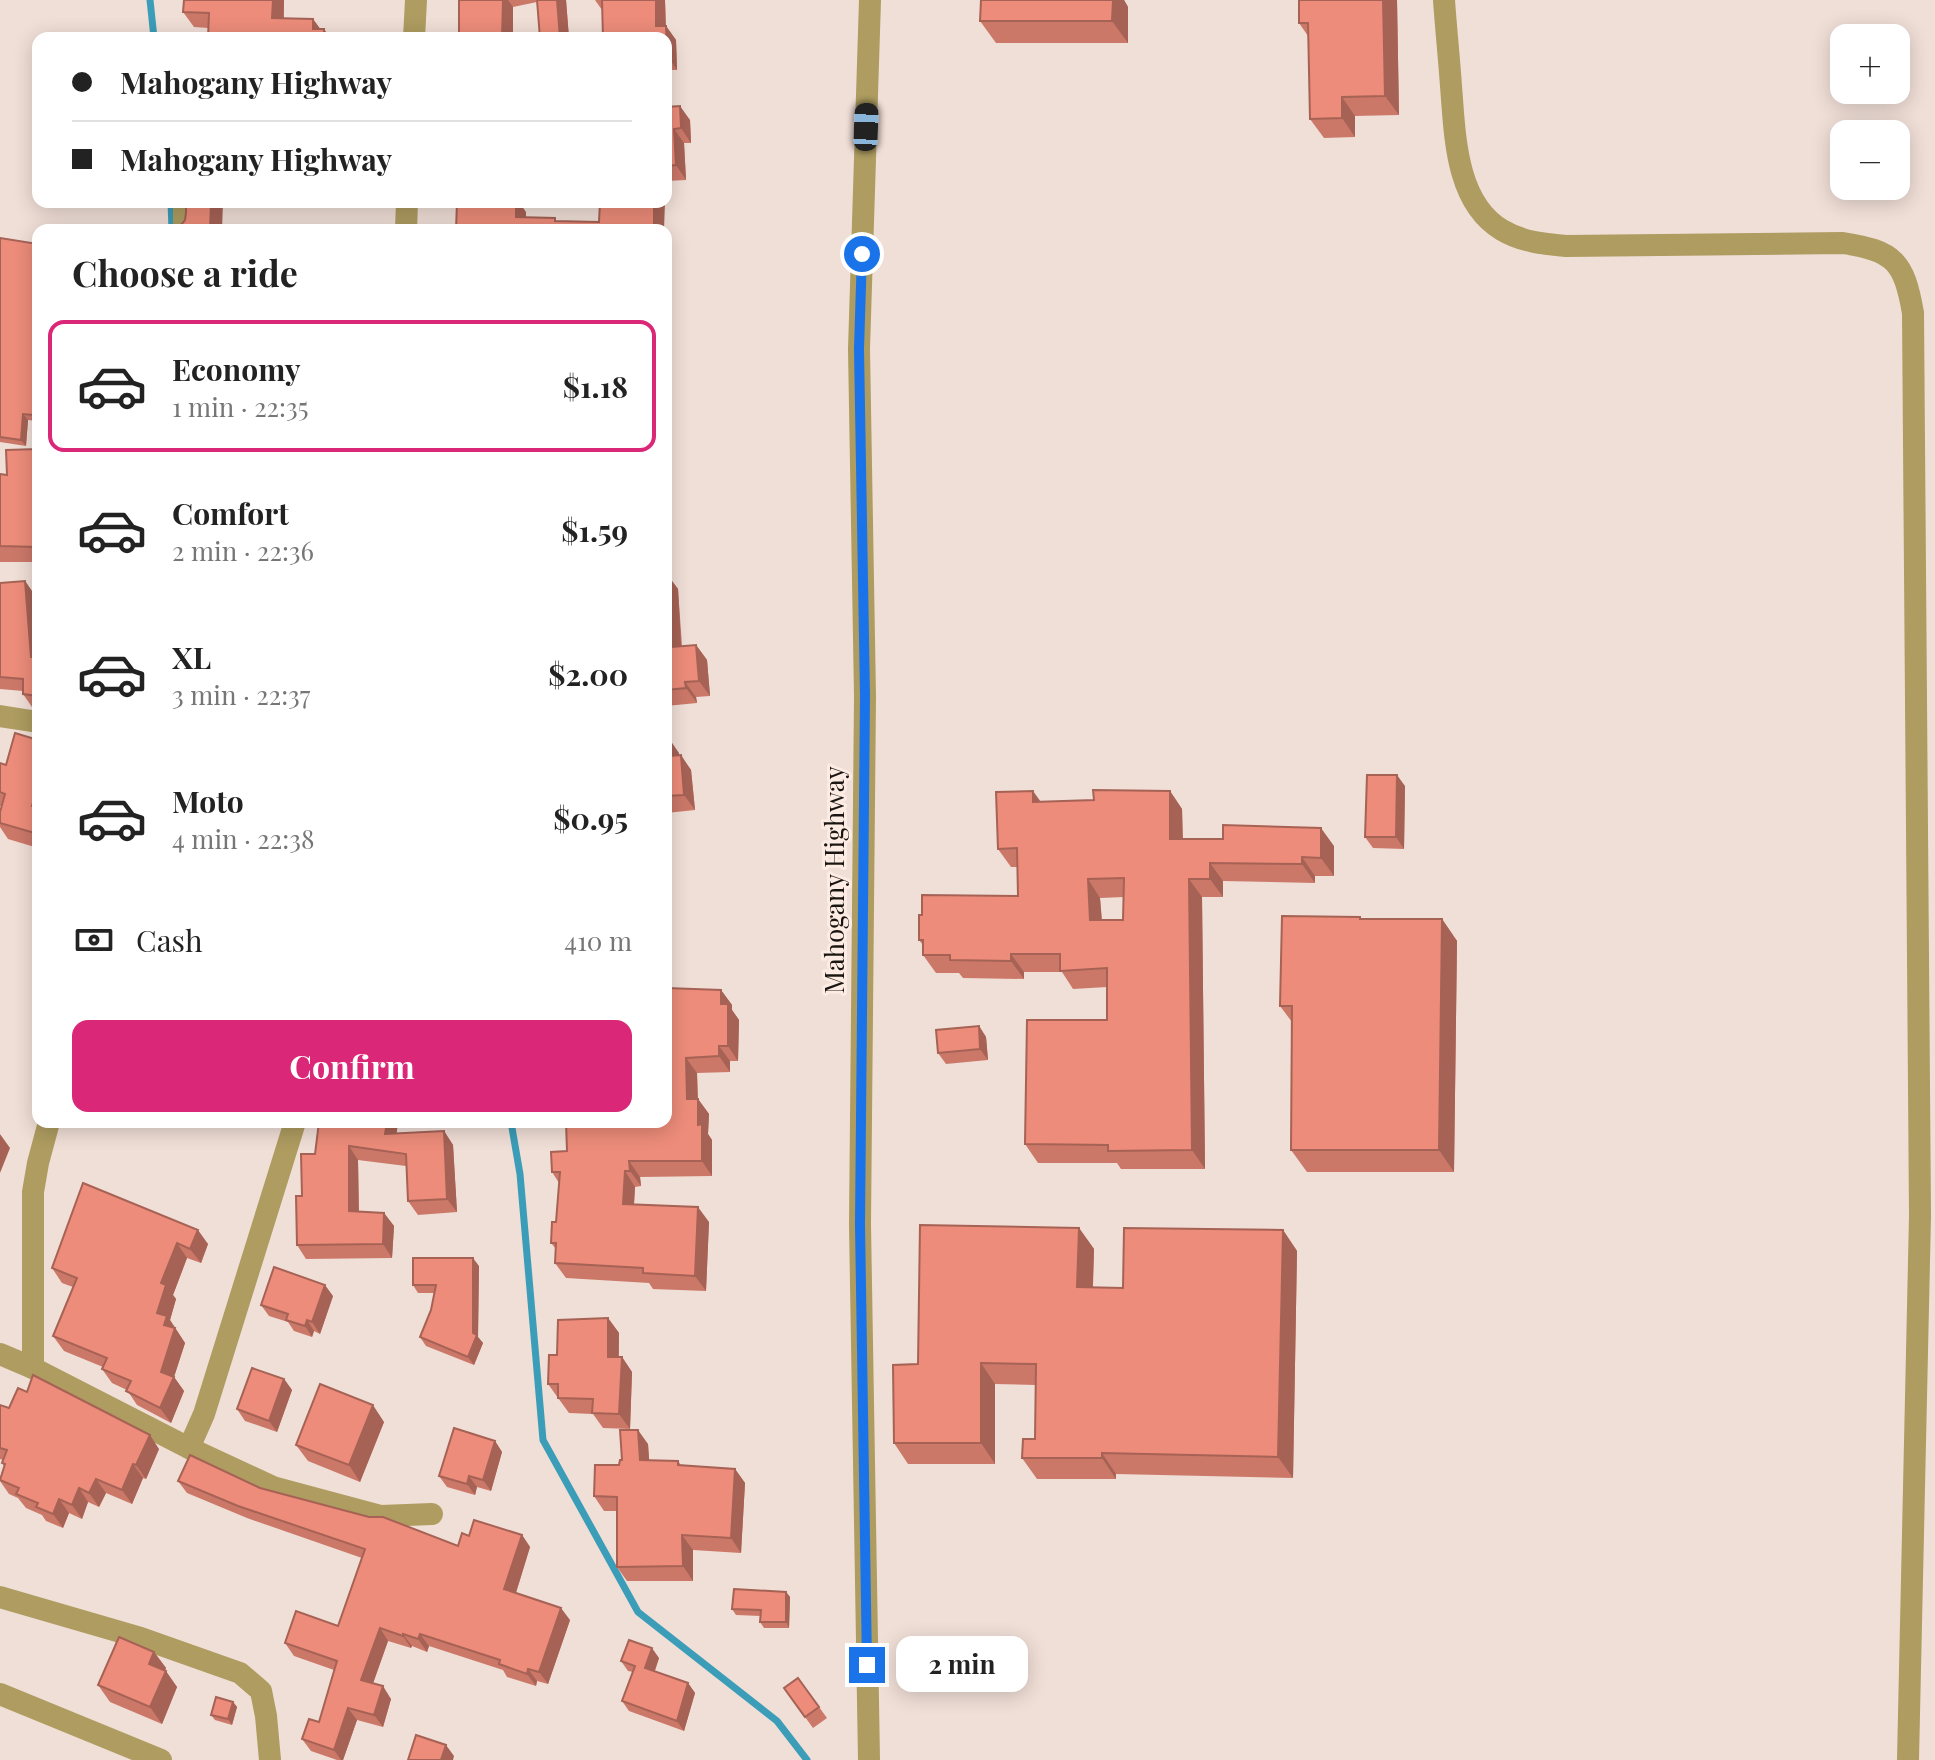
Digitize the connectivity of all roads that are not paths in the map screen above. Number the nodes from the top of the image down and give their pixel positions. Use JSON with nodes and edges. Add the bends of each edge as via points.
{"nodes":[{"id":1,"x":416,"y":0,"type":"edge"},
{"id":2,"x":870,"y":0,"type":"edge"},
{"id":3,"x":1444,"y":0,"type":"edge"},
{"id":4,"x":414,"y":32,"type":"edge"},
{"id":5,"x":0,"y":716,"type":"edge"},
{"id":6,"x":32,"y":721,"type":"edge"},
{"id":7,"x":47,"y":1128,"type":"edge"},
{"id":8,"x":293,"y":1128,"type":"edge"},
{"id":9,"x":0,"y":1354,"type":"edge"},
{"id":10,"x":33,"y":1368,"type":"junction"},
{"id":11,"x":189,"y":1448,"type":"junction"},
{"id":12,"x":432,"y":1514,"type":"dead end"},
{"id":13,"x":0,"y":1597,"type":"edge"},
{"id":14,"x":0,"y":1694,"type":"edge"},
{"id":15,"x":161,"y":1760,"type":"edge"},
{"id":16,"x":270,"y":1760,"type":"edge"},
{"id":17,"x":869,"y":1760,"type":"edge"},
{"id":18,"x":1908,"y":1760,"type":"edge"}],
"edges":[{"from":1,"to":4,"type":"street"},
{"from":2,"to":17,"type":"street","name":"Mahogany Highway","via":[[859,349],[865,696],[860,1224]]},
{"from":3,"to":18,"type":"street","via":[[1456,150],[1479,211],[1501,230],[1530,243],[1566,246],[1843,243],[1891,258],[1909,286],[1920,1216]]},
{"from":5,"to":6,"type":"street"},
{"from":7,"to":10,"type":"street","via":[[33,1192]]},
{"from":8,"to":11,"type":"street"},
{"from":9,"to":10,"type":"street"},
{"from":10,"to":11,"type":"street"},
{"from":11,"to":12,"type":"street","via":[[273,1487],[381,1516]]},
{"from":13,"to":16,"type":"street","via":[[240,1673],[261,1691]]},
{"from":14,"to":15,"type":"street"}]}
